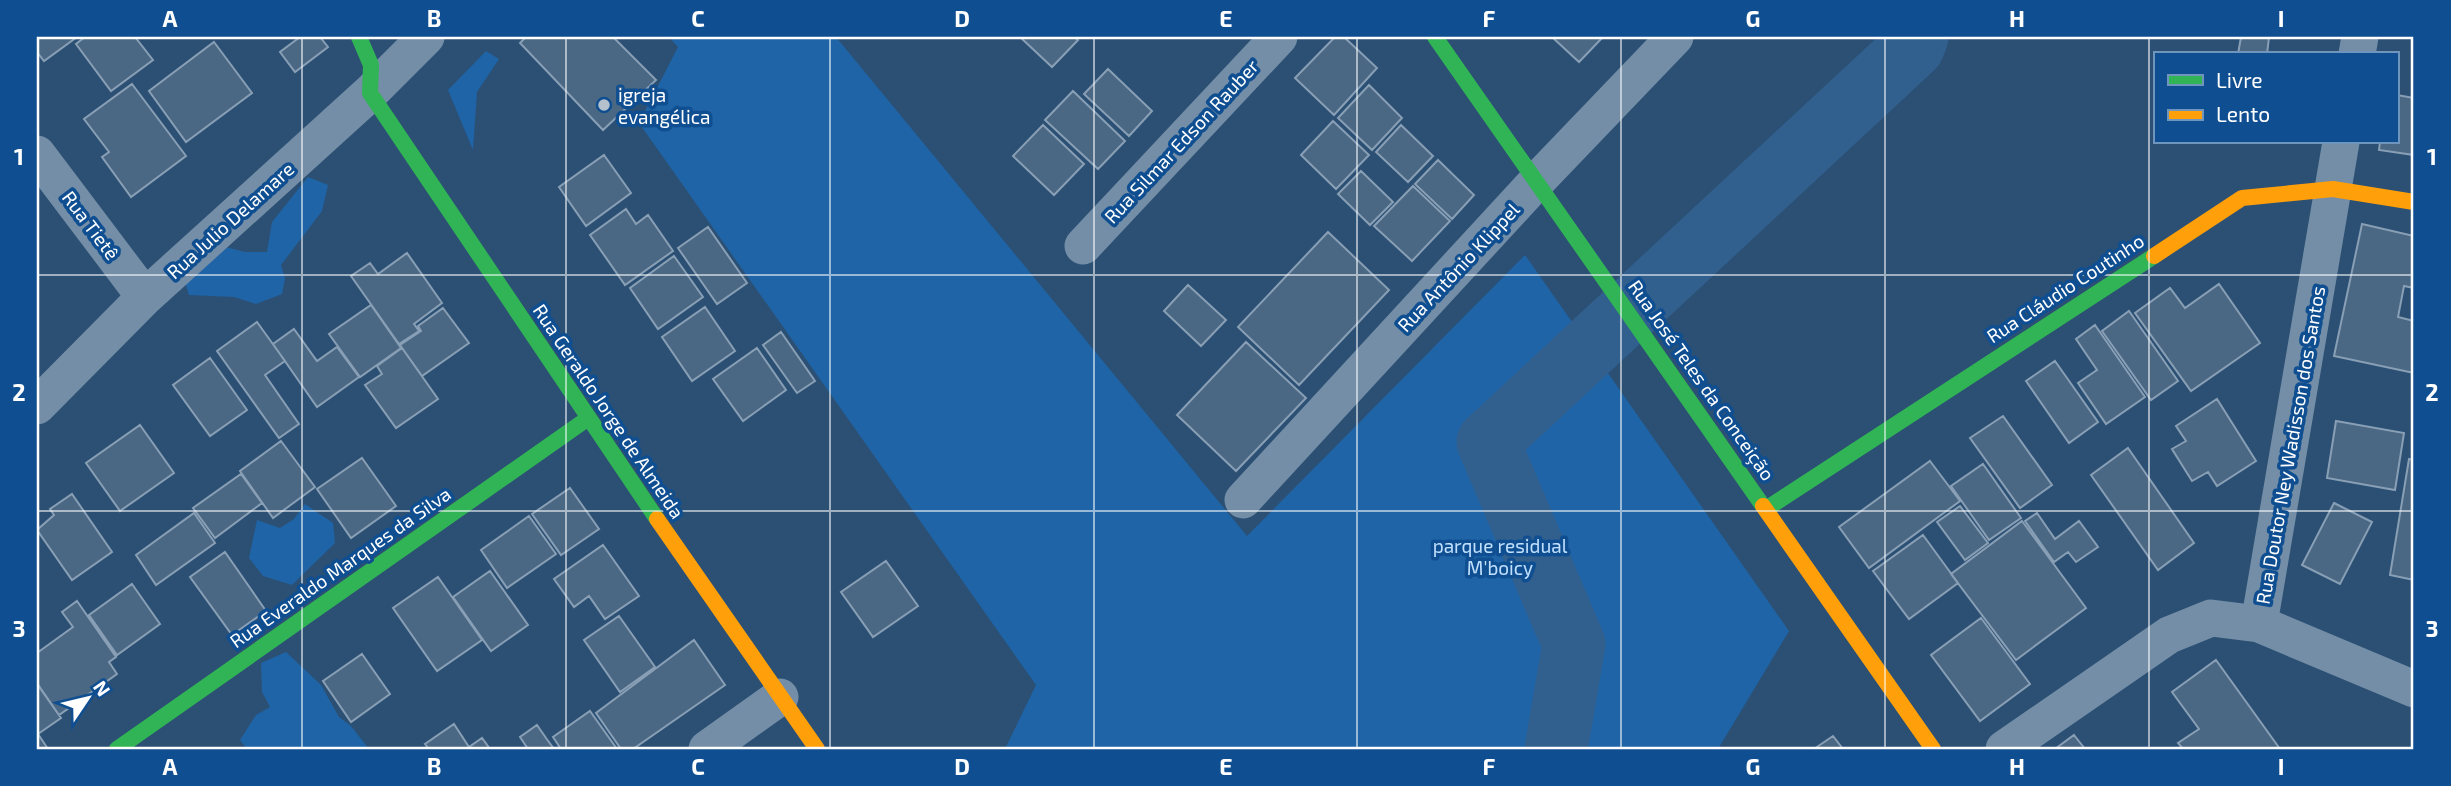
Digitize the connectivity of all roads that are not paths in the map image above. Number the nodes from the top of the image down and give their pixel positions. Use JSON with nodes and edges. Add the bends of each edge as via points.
{"nodes":[{"id":1,"x":359,"y":37,"type":"edge"},
{"id":2,"x":426,"y":37,"type":"edge"},
{"id":3,"x":1279,"y":37,"type":"edge"},
{"id":4,"x":1435,"y":37,"type":"edge"},
{"id":5,"x":1675,"y":37,"type":"edge"},
{"id":6,"x":370,"y":93,"type":"junction"},
{"id":7,"x":2341,"y":144,"type":"edge"},
{"id":8,"x":37,"y":154,"type":"edge"},
{"id":9,"x":1537,"y":181,"type":"junction"},
{"id":10,"x":2333,"y":189,"type":"junction"},
{"id":11,"x":2414,"y":202,"type":"edge"},
{"id":12,"x":1083,"y":246,"type":"dead end"},
{"id":13,"x":145,"y":297,"type":"junction"},
{"id":14,"x":37,"y":406,"type":"edge"},
{"id":15,"x":587,"y":419,"type":"junction"},
{"id":16,"x":1244,"y":500,"type":"dead end"},
{"id":17,"x":1766,"y":509,"type":"junction"},
{"id":18,"x":2259,"y":624,"type":"junction"},
{"id":19,"x":2414,"y":689,"type":"edge"},
{"id":20,"x":780,"y":697,"type":"junction"},
{"id":21,"x":117,"y":749,"type":"edge"},
{"id":22,"x":707,"y":749,"type":"edge"},
{"id":23,"x":817,"y":749,"type":"edge"},
{"id":24,"x":1933,"y":749,"type":"edge"},
{"id":25,"x":2004,"y":749,"type":"edge"}],
"edges":[{"from":1,"to":6,"type":"street","via":[[371,65]]},
{"from":2,"to":6,"type":"street","name":"Rua Julio Delamare"},
{"from":3,"to":12,"type":"street","name":"Rua Silmar Edson Rauber"},
{"from":4,"to":9,"type":"street","name":"Rua José Teles da Conceição"},
{"from":5,"to":9,"type":"street","name":"Rua Antônio Klippel"},
{"from":6,"to":13,"type":"street","name":"Rua Julio Delamare"},
{"from":6,"to":15,"type":"street","name":"Rua Geraldo Jorge de Almeida"},
{"from":7,"to":10,"type":"street","name":"Rua Doutor Ney Wadisson dos Santos"},
{"from":8,"to":13,"type":"street","name":"Rua Tietê"},
{"from":9,"to":16,"type":"street","name":"Rua Antônio Klippel"},
{"from":9,"to":17,"type":"street","name":"Rua José Teles da Conceição"},
{"from":10,"to":11,"type":"street","name":"Rua Cláudio Coutinho"},
{"from":10,"to":17,"type":"street","name":"Rua Cláudio Coutinho","via":[[2242,198]]},
{"from":10,"to":18,"type":"street","name":"Rua Doutor Ney Wadisson dos Santos"},
{"from":13,"to":14,"type":"street","name":"Rua Julio Delamare"},
{"from":15,"to":20,"type":"street","name":"Rua Geraldo Jorge de Almeida"},
{"from":15,"to":21,"type":"street","name":"Rua Everaldo Marques da Silva"},
{"from":17,"to":24,"type":"street","name":"Rua José Teles da Conceição"},
{"from":18,"to":19,"type":"street"},
{"from":18,"to":25,"type":"street","name":"Rua Doutor Ney Wadisson dos Santos","via":[[2211,618],[2169,635]]},
{"from":20,"to":22,"type":"street"},
{"from":20,"to":23,"type":"street","name":"Rua Geraldo Jorge de Almeida"}]}
